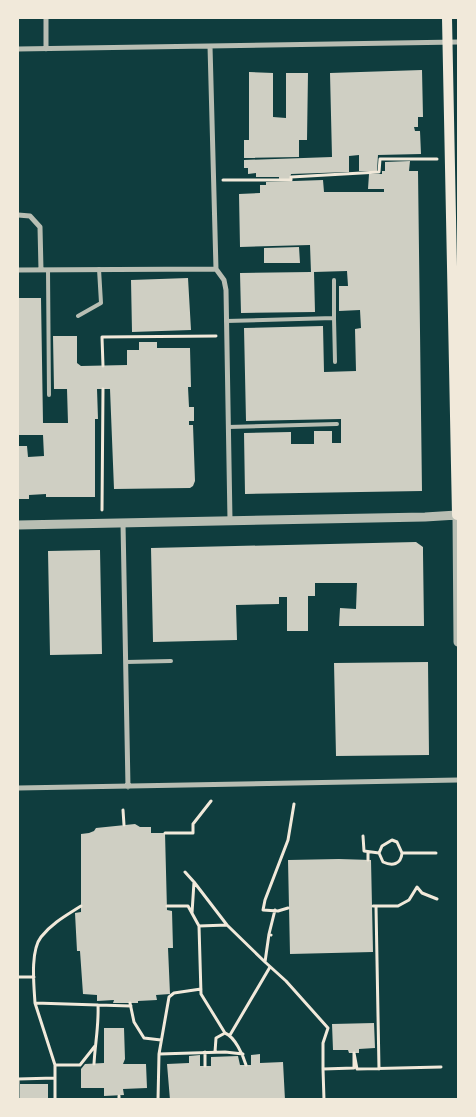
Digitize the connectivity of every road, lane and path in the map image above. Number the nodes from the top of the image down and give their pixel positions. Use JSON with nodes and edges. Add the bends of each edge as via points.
{"nodes":[{"id":1,"x":46,"y":18,"type":"edge"},
{"id":2,"x":447,"y":18,"type":"edge"},
{"id":3,"x":447,"y":42,"type":"junction"},
{"id":4,"x":458,"y":42,"type":"edge"},
{"id":5,"x":210,"y":46,"type":"junction"},
{"id":6,"x":46,"y":48,"type":"junction"},
{"id":7,"x":18,"y":49,"type":"edge"},
{"id":8,"x":450,"y":159,"type":"junction"},
{"id":9,"x":215,"y":180,"type":"junction"},
{"id":10,"x":18,"y":216,"type":"edge"},
{"id":11,"x":216,"y":269,"type":"junction"},
{"id":12,"x":18,"y":270,"type":"edge"},
{"id":13,"x":44,"y":270,"type":"junction"},
{"id":14,"x":100,"y":270,"type":"junction"},
{"id":15,"x":334,"y":280,"type":"dead end"},
{"id":16,"x":78,"y":316,"type":"dead end"},
{"id":17,"x":334,"y":318,"type":"junction"},
{"id":18,"x":226,"y":321,"type":"junction"},
{"id":19,"x":226,"y":335,"type":"junction"},
{"id":20,"x":335,"y":362,"type":"dead end"},
{"id":21,"x":103,"y":366,"type":"dead end"},
{"id":22,"x":103,"y":389,"type":"dead end"},
{"id":23,"x":49,"y":395,"type":"dead end"},
{"id":24,"x":337,"y":424,"type":"dead end"},
{"id":25,"x":228,"y":427,"type":"junction"},
{"id":26,"x":458,"y":514,"type":"edge"},
{"id":27,"x":230,"y":520,"type":"junction"},
{"id":28,"x":102,"y":523,"type":"junction"},
{"id":29,"x":123,"y":523,"type":"junction"},
{"id":30,"x":18,"y":525,"type":"edge"},
{"id":31,"x":458,"y":642,"type":"edge"},
{"id":32,"x":171,"y":661,"type":"dead end"},
{"id":33,"x":126,"y":662,"type":"junction"},
{"id":34,"x":458,"y":780,"type":"edge"},
{"id":35,"x":128,"y":786,"type":"junction"},
{"id":36,"x":18,"y":788,"type":"edge"},
{"id":37,"x":211,"y":801,"type":"dead end"},
{"id":38,"x":294,"y":804,"type":"dead end"},
{"id":39,"x":123,"y":810,"type":"dead end"},
{"id":40,"x":124,"y":825,"type":"dead end"},
{"id":41,"x":165,"y":833,"type":"dead end"},
{"id":42,"x":363,"y":836,"type":"dead end"},
{"id":43,"x":368,"y":852,"type":"junction"},
{"id":44,"x":379,"y":853,"type":"junction"},
{"id":45,"x":402,"y":853,"type":"junction"},
{"id":46,"x":436,"y":853,"type":"dead end"},
{"id":47,"x":368,"y":860,"type":"dead end"},
{"id":48,"x":184,"y":872,"type":"dead end"},
{"id":49,"x":194,"y":882,"type":"junction"},
{"id":50,"x":437,"y":899,"type":"dead end"},
{"id":51,"x":81,"y":906,"type":"dead end"},
{"id":52,"x":167,"y":906,"type":"dead end"},
{"id":53,"x":288,"y":908,"type":"dead end"},
{"id":54,"x":275,"y":910,"type":"junction"},
{"id":55,"x":192,"y":913,"type":"junction"},
{"id":56,"x":227,"y":925,"type":"junction"},
{"id":57,"x":199,"y":926,"type":"junction"},
{"id":58,"x":264,"y":962,"type":"junction"},
{"id":59,"x":270,"y":967,"type":"junction"},
{"id":60,"x":18,"y":977,"type":"edge"},
{"id":61,"x":34,"y":977,"type":"junction"},
{"id":62,"x":201,"y":989,"type":"junction"},
{"id":63,"x":35,"y":1003,"type":"junction"},
{"id":64,"x":98,"y":1005,"type":"junction"},
{"id":65,"x":225,"y":1033,"type":"junction"},
{"id":66,"x":230,"y":1035,"type":"junction"},
{"id":67,"x":161,"y":1040,"type":"junction"},
{"id":68,"x":95,"y":1046,"type":"junction"},
{"id":69,"x":205,"y":1052,"type":"junction"},
{"id":70,"x":214,"y":1052,"type":"junction"},
{"id":71,"x":159,"y":1054,"type":"junction"},
{"id":72,"x":243,"y":1054,"type":"junction"},
{"id":73,"x":94,"y":1064,"type":"dead end"},
{"id":74,"x":55,"y":1065,"type":"junction"},
{"id":75,"x":246,"y":1065,"type":"dead end"},
{"id":76,"x":205,"y":1066,"type":"dead end"},
{"id":77,"x":440,"y":1067,"type":"dead end"},
{"id":78,"x":324,"y":1069,"type":"junction"},
{"id":79,"x":379,"y":1069,"type":"junction"},
{"id":80,"x":55,"y":1078,"type":"junction"},
{"id":81,"x":18,"y":1079,"type":"edge"},
{"id":82,"x":18,"y":1100,"type":"edge"},
{"id":83,"x":56,"y":1100,"type":"edge"},
{"id":84,"x":158,"y":1100,"type":"edge"},
{"id":85,"x":324,"y":1100,"type":"edge"}],
"edges":[{"from":1,"to":6,"type":"street"},
{"from":2,"to":3,"type":"main road"},
{"from":3,"to":4,"type":"street"},
{"from":3,"to":5,"type":"street"},
{"from":3,"to":8,"type":"main road"},
{"from":5,"to":6,"type":"street"},
{"from":5,"to":9,"type":"street"},
{"from":6,"to":7,"type":"street"},
{"from":8,"to":9,"type":"path","via":[[380,159],[379,172],[291,177],[291,180]]},
{"from":8,"to":26,"type":"main road"},
{"from":9,"to":11,"type":"street"},
{"from":10,"to":13,"type":"street","via":[[30,216],[40,227]]},
{"from":11,"to":14,"type":"street"},
{"from":11,"to":18,"type":"street","via":[[226,290]]},
{"from":12,"to":13,"type":"street"},
{"from":13,"to":14,"type":"street"},
{"from":13,"to":23,"type":"lane"},
{"from":14,"to":16,"type":"lane","via":[[101,303]]},
{"from":15,"to":17,"type":"lane"},
{"from":17,"to":18,"type":"lane"},
{"from":17,"to":20,"type":"lane"},
{"from":18,"to":19,"type":"street"},
{"from":19,"to":21,"type":"path","via":[[102,337]]},
{"from":19,"to":25,"type":"street"},
{"from":22,"to":28,"type":"path"},
{"from":24,"to":25,"type":"lane"},
{"from":25,"to":27,"type":"street"},
{"from":26,"to":27,"type":"street"},
{"from":26,"to":31,"type":"street"},
{"from":27,"to":29,"type":"street"},
{"from":28,"to":29,"type":"street"},
{"from":28,"to":30,"type":"street"},
{"from":29,"to":33,"type":"street"},
{"from":32,"to":33,"type":"lane"},
{"from":33,"to":35,"type":"street"},
{"from":34,"to":35,"type":"street"},
{"from":35,"to":36,"type":"street"},
{"from":37,"to":41,"type":"path","via":[[193,824],[194,833]]},
{"from":38,"to":54,"type":"path","via":[[288,840],[263,910]]},
{"from":39,"to":40,"type":"path"},
{"from":42,"to":43,"type":"path","via":[[364,851]]},
{"from":43,"to":44,"type":"path"},
{"from":43,"to":47,"type":"path"},
{"from":44,"to":45,"type":"path","via":[[383,862],[389,865],[397,863]]},
{"from":44,"to":45,"type":"path","via":[[382,846],[392,840],[397,842]]},
{"from":45,"to":46,"type":"path"},
{"from":48,"to":49,"type":"path"},
{"from":49,"to":55,"type":"path"},
{"from":49,"to":56,"type":"path"},
{"from":50,"to":79,"type":"path","via":[[422,894],[418,886],[409,900],[398,906],[374,906]]},
{"from":51,"to":61,"type":"path","via":[[62,917],[40,938],[33,963]]},
{"from":52,"to":55,"type":"path","via":[[188,906]]},
{"from":53,"to":54,"type":"path"},
{"from":54,"to":58,"type":"path"},
{"from":55,"to":57,"type":"path"},
{"from":56,"to":57,"type":"path"},
{"from":56,"to":58,"type":"path"},
{"from":57,"to":62,"type":"path"},
{"from":58,"to":59,"type":"path"},
{"from":59,"to":66,"type":"path"},
{"from":59,"to":78,"type":"path","via":[[328,1028],[323,1043]]},
{"from":60,"to":61,"type":"path"},
{"from":61,"to":63,"type":"path"},
{"from":62,"to":65,"type":"path"},
{"from":62,"to":67,"type":"path","via":[[174,993],[169,998]]},
{"from":63,"to":64,"type":"path"},
{"from":63,"to":74,"type":"path"},
{"from":64,"to":67,"type":"path","via":[[130,1005],[134,1022],[144,1038]]},
{"from":64,"to":68,"type":"path","via":[[99,1026]]},
{"from":65,"to":66,"type":"path"},
{"from":65,"to":70,"type":"path","via":[[216,1038]]},
{"from":66,"to":72,"type":"path"},
{"from":67,"to":71,"type":"path"},
{"from":68,"to":73,"type":"path"},
{"from":68,"to":74,"type":"path","via":[[80,1065]]},
{"from":69,"to":70,"type":"path"},
{"from":69,"to":71,"type":"path"},
{"from":69,"to":76,"type":"path"},
{"from":70,"to":72,"type":"path"},
{"from":71,"to":84,"type":"path"},
{"from":72,"to":75,"type":"path"},
{"from":74,"to":80,"type":"path"},
{"from":77,"to":79,"type":"path"},
{"from":78,"to":79,"type":"path","via":[[354,1068],[354,1053],[357,1069]]},
{"from":78,"to":85,"type":"path"},
{"from":80,"to":81,"type":"path"},
{"from":80,"to":83,"type":"path"},
{"from":81,"to":82,"type":"path"}]}
